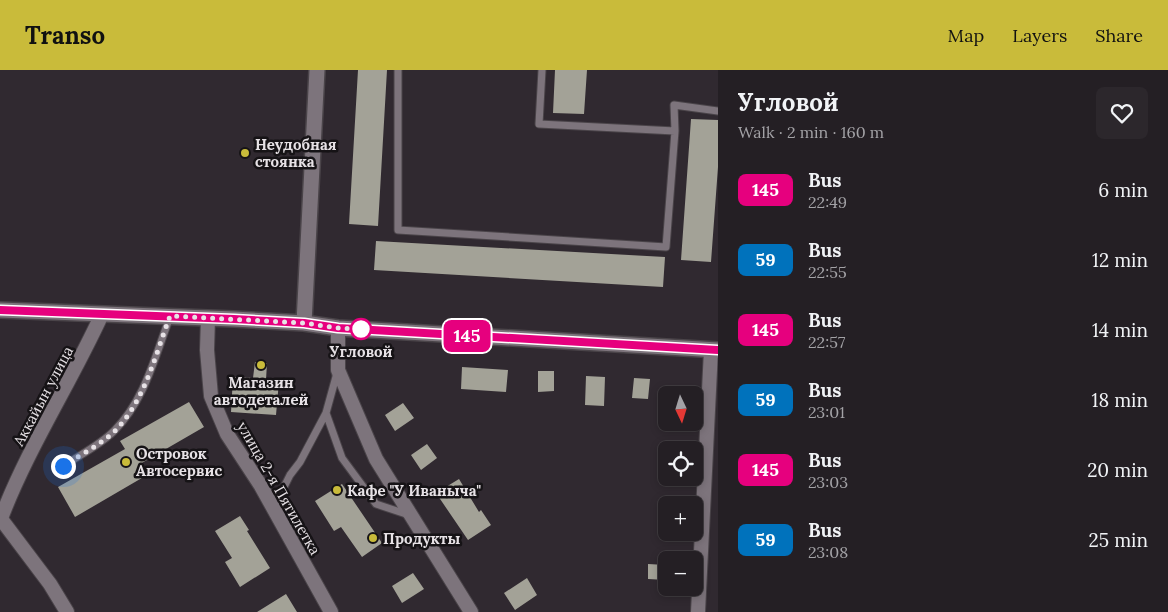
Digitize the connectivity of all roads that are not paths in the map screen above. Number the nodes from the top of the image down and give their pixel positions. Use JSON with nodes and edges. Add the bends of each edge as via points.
{"nodes":[{"id":1,"x":317,"y":70,"type":"edge"},
{"id":2,"x":398,"y":70,"type":"edge"},
{"id":3,"x":542,"y":70,"type":"edge"},
{"id":4,"x":718,"y":111,"type":"edge"},
{"id":5,"x":675,"y":131,"type":"junction"},
{"id":6,"x":0,"y":310,"type":"edge"},
{"id":7,"x":102,"y":314,"type":"junction"},
{"id":8,"x":170,"y":316,"type":"junction"},
{"id":9,"x":208,"y":318,"type":"junction"},
{"id":10,"x":304,"y":323,"type":"junction"},
{"id":11,"x":338,"y":328,"type":"junction"},
{"id":12,"x":715,"y":350,"type":"edge"},
{"id":13,"x":338,"y":370,"type":"junction"},
{"id":14,"x":326,"y":413,"type":"junction"},
{"id":15,"x":63,"y":466,"type":"dead end"},
{"id":16,"x":411,"y":515,"type":"junction"},
{"id":17,"x":0,"y":520,"type":"edge"},
{"id":18,"x":282,"y":523,"type":"junction"},
{"id":19,"x":67,"y":612,"type":"edge"},
{"id":20,"x":330,"y":612,"type":"edge"},
{"id":21,"x":471,"y":612,"type":"edge"},
{"id":22,"x":698,"y":612,"type":"edge"}],
"edges":[{"from":1,"to":10,"type":"street"},
{"from":2,"to":5,"type":"lane","via":[[398,230],[666,247]]},
{"from":3,"to":5,"type":"lane","via":[[539,124]]},
{"from":4,"to":5,"type":"lane","via":[[674,105]]},
{"from":6,"to":7,"type":"street"},
{"from":7,"to":8,"type":"street"},
{"from":7,"to":17,"type":"street","name":"Аккайын улица","via":[[45,422]]},
{"from":8,"to":9,"type":"street"},
{"from":8,"to":15,"type":"lane","via":[[141,395],[130,413],[113,432]]},
{"from":9,"to":10,"type":"street"},
{"from":9,"to":18,"type":"street","name":"улица 2-я Пятилетка","via":[[211,396],[227,434]]},
{"from":10,"to":11,"type":"street"},
{"from":11,"to":12,"type":"street"},
{"from":11,"to":13,"type":"street"},
{"from":12,"to":22,"type":"street"},
{"from":13,"to":14,"type":"lane"},
{"from":13,"to":16,"type":"street","via":[[376,459]]},
{"from":14,"to":16,"type":"lane","via":[[342,458],[376,504]]},
{"from":14,"to":18,"type":"lane","via":[[279,497]]},
{"from":16,"to":21,"type":"street"},
{"from":17,"to":19,"type":"street","via":[[50,584]]},
{"from":18,"to":20,"type":"street","name":"улица 2-я Пятилетка"}]}
